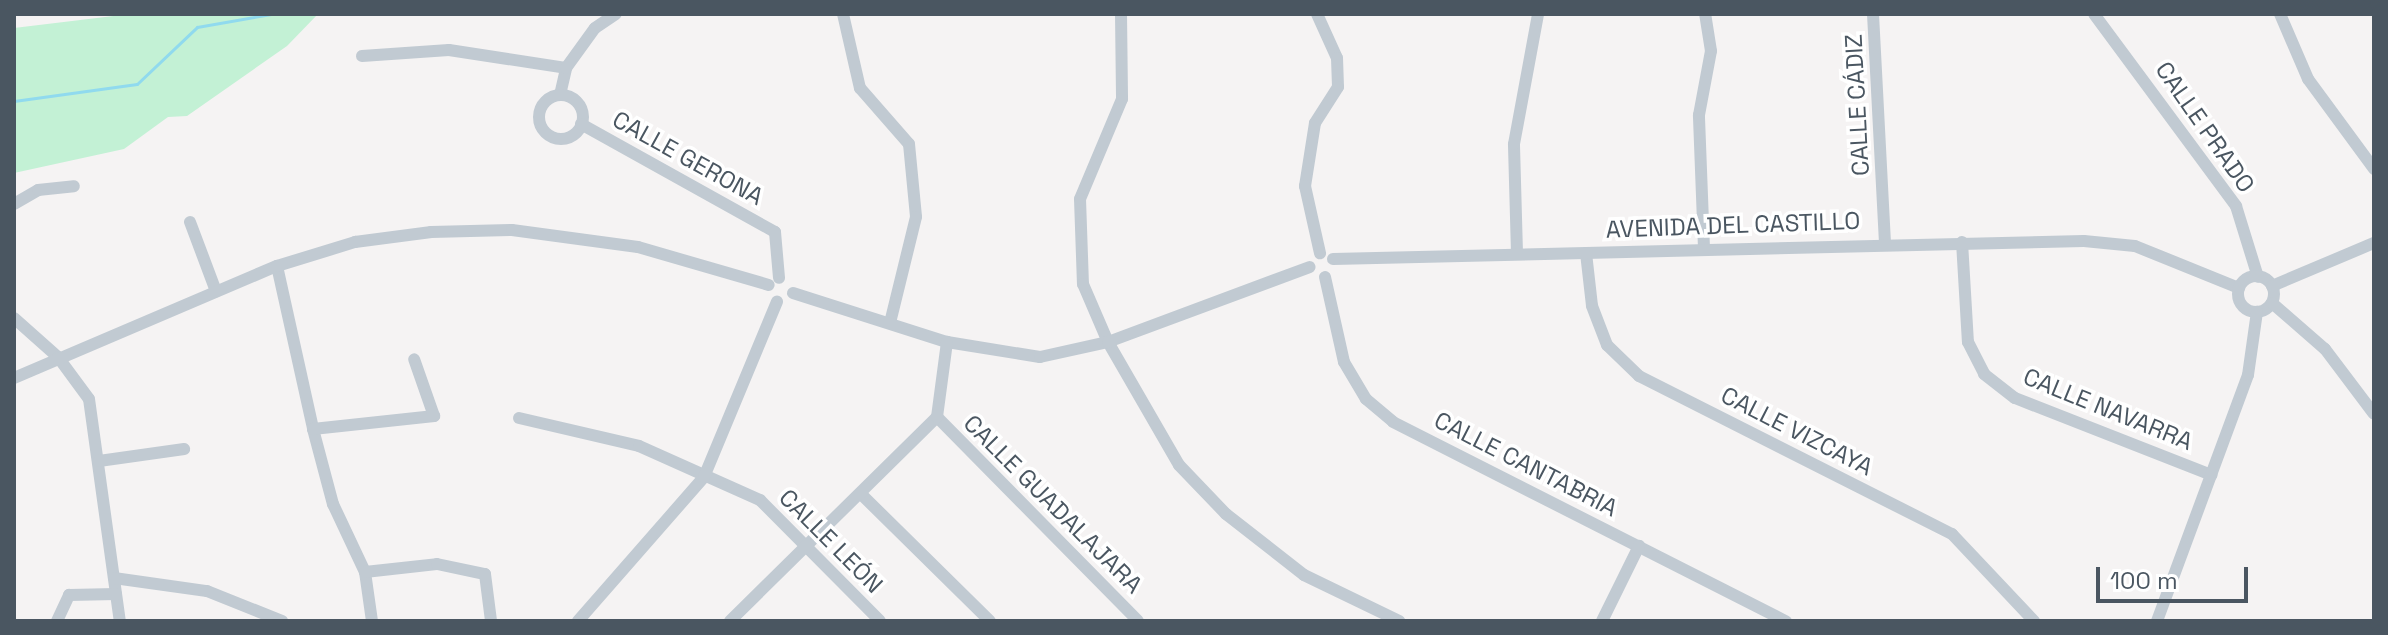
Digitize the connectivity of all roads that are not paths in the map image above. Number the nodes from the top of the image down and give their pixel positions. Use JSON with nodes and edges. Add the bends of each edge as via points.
{"nodes":[{"id":1,"x":616,"y":14,"type":"edge"},
{"id":2,"x":843,"y":14,"type":"edge"},
{"id":3,"x":1121,"y":14,"type":"edge"},
{"id":4,"x":1317,"y":14,"type":"edge"},
{"id":5,"x":1538,"y":14,"type":"edge"},
{"id":6,"x":1705,"y":14,"type":"edge"},
{"id":7,"x":1873,"y":14,"type":"edge"},
{"id":8,"x":2094,"y":14,"type":"edge"},
{"id":9,"x":2280,"y":14,"type":"edge"},
{"id":10,"x":362,"y":56,"type":"dead end"},
{"id":11,"x":566,"y":68,"type":"junction"},
{"id":12,"x":560,"y":95,"type":"junction"},
{"id":13,"x":581,"y":124,"type":"junction"},
{"id":14,"x":2374,"y":169,"type":"edge"},
{"id":15,"x":74,"y":186,"type":"dead end"},
{"id":16,"x":14,"y":204,"type":"edge"},
{"id":17,"x":190,"y":222,"type":"dead end"},
{"id":18,"x":1885,"y":242,"type":"junction"},
{"id":19,"x":1962,"y":242,"type":"junction"},
{"id":20,"x":2374,"y":243,"type":"edge"},
{"id":21,"x":1704,"y":248,"type":"junction"},
{"id":22,"x":1320,"y":253,"type":"junction"},
{"id":23,"x":1517,"y":253,"type":"junction"},
{"id":24,"x":1586,"y":253,"type":"junction"},
{"id":25,"x":1333,"y":259,"type":"junction"},
{"id":26,"x":277,"y":266,"type":"junction"},
{"id":27,"x":1310,"y":267,"type":"junction"},
{"id":28,"x":1325,"y":277,"type":"junction"},
{"id":29,"x":2258,"y":277,"type":"junction"},
{"id":30,"x":774,"y":281,"type":"junction"},
{"id":31,"x":2272,"y":286,"type":"junction"},
{"id":32,"x":2239,"y":288,"type":"junction"},
{"id":33,"x":216,"y":291,"type":"junction"},
{"id":34,"x":793,"y":293,"type":"junction"},
{"id":35,"x":777,"y":302,"type":"junction"},
{"id":36,"x":2272,"y":303,"type":"junction"},
{"id":37,"x":2257,"y":312,"type":"junction"},
{"id":38,"x":14,"y":318,"type":"edge"},
{"id":39,"x":890,"y":323,"type":"junction"},
{"id":40,"x":947,"y":342,"type":"junction"},
{"id":41,"x":1108,"y":342,"type":"junction"},
{"id":42,"x":58,"y":357,"type":"junction"},
{"id":43,"x":414,"y":359,"type":"dead end"},
{"id":44,"x":14,"y":378,"type":"edge"},
{"id":45,"x":2374,"y":414,"type":"edge"},
{"id":46,"x":937,"y":417,"type":"junction"},
{"id":47,"x":519,"y":418,"type":"dead end"},
{"id":48,"x":313,"y":429,"type":"junction"},
{"id":49,"x":184,"y":449,"type":"dead end"},
{"id":50,"x":99,"y":461,"type":"junction"},
{"id":51,"x":2211,"y":475,"type":"junction"},
{"id":52,"x":704,"y":477,"type":"junction"},
{"id":53,"x":861,"y":494,"type":"junction"},
{"id":54,"x":805,"y":546,"type":"junction"},
{"id":55,"x":1639,"y":546,"type":"junction"},
{"id":56,"x":365,"y":572,"type":"junction"},
{"id":57,"x":114,"y":578,"type":"junction"},
{"id":58,"x":116,"y":594,"type":"junction"},
{"id":59,"x":57,"y":621,"type":"edge"},
{"id":60,"x":120,"y":621,"type":"edge"},
{"id":61,"x":282,"y":621,"type":"edge"},
{"id":62,"x":372,"y":621,"type":"edge"},
{"id":63,"x":491,"y":621,"type":"edge"},
{"id":64,"x":578,"y":621,"type":"edge"},
{"id":65,"x":730,"y":621,"type":"edge"},
{"id":66,"x":880,"y":621,"type":"edge"},
{"id":67,"x":990,"y":621,"type":"edge"},
{"id":68,"x":1138,"y":621,"type":"edge"},
{"id":69,"x":1399,"y":621,"type":"edge"},
{"id":70,"x":1602,"y":621,"type":"edge"},
{"id":71,"x":1786,"y":621,"type":"edge"},
{"id":72,"x":2034,"y":621,"type":"edge"},
{"id":73,"x":2157,"y":621,"type":"edge"}],
"edges":[{"from":1,"to":11,"type":"street","via":[[595,28]]},
{"from":2,"to":39,"type":"street","via":[[860,88],[909,144],[916,217]]},
{"from":3,"to":41,"type":"street","via":[[1122,99],[1080,199],[1083,284]]},
{"from":4,"to":22,"type":"street","via":[[1337,58],[1338,87],[1315,123],[1305,186]]},
{"from":5,"to":23,"type":"street","via":[[1514,144]]},
{"from":6,"to":21,"type":"street","via":[[1711,51],[1699,115]]},
{"from":7,"to":18,"type":"street","name":"CALLE CÁDIZ"},
{"from":8,"to":29,"type":"street","name":"CALLE PRADO","via":[[2236,206]]},
{"from":9,"to":14,"type":"street","via":[[2308,79]]},
{"from":10,"to":11,"type":"street","via":[[449,50]]},
{"from":11,"to":12,"type":"street"},
{"from":12,"to":13,"type":"street","via":[[578,104]]},
{"from":12,"to":13,"type":"street","via":[[544,103],[543,129],[568,137]]},
{"from":13,"to":30,"type":"street","name":"CALLE GERONA","via":[[775,232]]},
{"from":15,"to":16,"type":"street","via":[[38,190]]},
{"from":17,"to":33,"type":"street"},
{"from":18,"to":19,"type":"street","name":"AVENIDA DEL CASTILLO"},
{"from":18,"to":21,"type":"street","name":"AVENIDA DEL CASTILLO"},
{"from":19,"to":32,"type":"street","name":"AVENIDA DEL CASTILLO","via":[[2135,246]]},
{"from":19,"to":51,"type":"street","name":"CALLE NAVARRA","via":[[1968,342],[1984,374],[2015,398]]},
{"from":20,"to":31,"type":"street"},
{"from":21,"to":24,"type":"street","name":"AVENIDA DEL CASTILLO"},
{"from":22,"to":25,"type":"street"},
{"from":22,"to":27,"type":"street"},
{"from":23,"to":24,"type":"street","name":"AVENIDA DEL CASTILLO"},
{"from":23,"to":25,"type":"street","name":"AVENIDA DEL CASTILLO"},
{"from":24,"to":72,"type":"street","name":"CALLE VIZCAYA","via":[[1592,306],[1607,345],[1639,376],[1952,534]]},
{"from":25,"to":28,"type":"street"},
{"from":26,"to":30,"type":"street","via":[[355,242],[512,230],[638,247]]},
{"from":26,"to":33,"type":"street"},
{"from":26,"to":48,"type":"street"},
{"from":27,"to":28,"type":"street"},
{"from":27,"to":41,"type":"street"},
{"from":28,"to":55,"type":"street","name":"CALLE CANTABRIA","via":[[1344,362],[1366,399],[1393,422]]},
{"from":29,"to":31,"type":"street"},
{"from":29,"to":32,"type":"street"},
{"from":30,"to":34,"type":"street","via":[[790,281]]},
{"from":30,"to":35,"type":"street"},
{"from":31,"to":36,"type":"street"},
{"from":32,"to":37,"type":"street","via":[[2242,305]]},
{"from":33,"to":42,"type":"street"},
{"from":34,"to":35,"type":"street"},
{"from":34,"to":39,"type":"street"},
{"from":35,"to":52,"type":"street"},
{"from":36,"to":37,"type":"street"},
{"from":36,"to":45,"type":"street","via":[[2325,349]]},
{"from":37,"to":51,"type":"street","via":[[2248,375]]},
{"from":38,"to":42,"type":"street"},
{"from":39,"to":40,"type":"street"},
{"from":40,"to":41,"type":"street","via":[[1040,357]]},
{"from":40,"to":46,"type":"street"},
{"from":41,"to":69,"type":"street","via":[[1179,465],[1226,514],[1304,575]]},
{"from":42,"to":44,"type":"street"},
{"from":42,"to":50,"type":"street","via":[[89,399]]},
{"from":43,"to":48,"type":"street","via":[[434,416]]},
{"from":46,"to":53,"type":"street"},
{"from":46,"to":68,"type":"street","name":"CALLE GUADALAJARA"},
{"from":47,"to":52,"type":"street","name":"CALLE LEÓN","via":[[639,446]]},
{"from":48,"to":56,"type":"street","via":[[333,504]]},
{"from":49,"to":50,"type":"street"},
{"from":50,"to":57,"type":"street"},
{"from":51,"to":73,"type":"street"},
{"from":52,"to":54,"type":"street","name":"CALLE LEÓN","via":[[760,500]]},
{"from":52,"to":64,"type":"street"},
{"from":53,"to":54,"type":"street"},
{"from":53,"to":67,"type":"street"},
{"from":54,"to":65,"type":"street"},
{"from":54,"to":66,"type":"street","name":"CALLE LEÓN"},
{"from":55,"to":70,"type":"street"},
{"from":55,"to":71,"type":"street","name":"CALLE CANTABRIA"},
{"from":56,"to":62,"type":"street"},
{"from":56,"to":63,"type":"street","via":[[437,564],[485,574]]},
{"from":57,"to":58,"type":"street"},
{"from":57,"to":61,"type":"street","via":[[207,591]]},
{"from":58,"to":59,"type":"street","via":[[69,595]]},
{"from":58,"to":60,"type":"street"}]}
